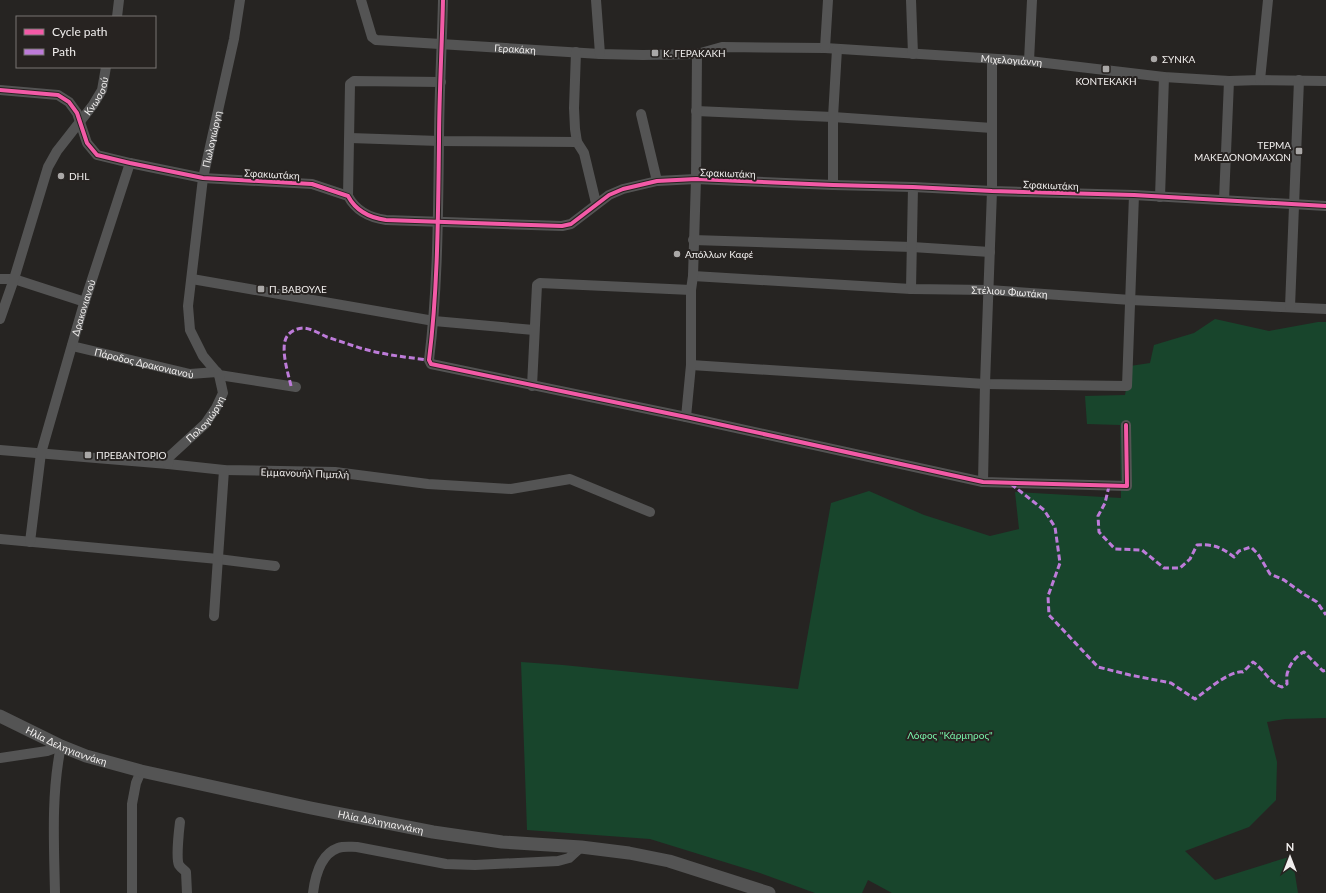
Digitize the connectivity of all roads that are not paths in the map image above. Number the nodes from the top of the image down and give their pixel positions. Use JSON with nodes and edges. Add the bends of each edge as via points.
{"nodes":[{"id":1,"x":119,"y":0,"type":"edge"},
{"id":2,"x":240,"y":0,"type":"edge"},
{"id":3,"x":361,"y":0,"type":"edge"},
{"id":4,"x":443,"y":0,"type":"edge"},
{"id":5,"x":596,"y":0,"type":"edge"},
{"id":6,"x":828,"y":0,"type":"edge"},
{"id":7,"x":910,"y":0,"type":"edge"},
{"id":8,"x":1032,"y":0,"type":"edge"},
{"id":9,"x":1268,"y":0,"type":"edge"},
{"id":10,"x":117,"y":16,"type":"edge"},
{"id":11,"x":442,"y":44,"type":"junction"},
{"id":12,"x":825,"y":48,"type":"junction"},
{"id":13,"x":837,"y":49,"type":"junction"},
{"id":14,"x":576,"y":52,"type":"junction"},
{"id":15,"x":600,"y":54,"type":"junction"},
{"id":16,"x":697,"y":54,"type":"junction"},
{"id":17,"x":913,"y":54,"type":"junction"},
{"id":18,"x":992,"y":59,"type":"junction"},
{"id":19,"x":1029,"y":61,"type":"junction"},
{"id":20,"x":106,"y":68,"type":"edge"},
{"id":21,"x":1164,"y":77,"type":"junction"},
{"id":22,"x":1260,"y":80,"type":"junction"},
{"id":23,"x":1299,"y":80,"type":"junction"},
{"id":24,"x":1326,"y":81,"type":"edge"},
{"id":25,"x":441,"y":82,"type":"junction"},
{"id":26,"x":1229,"y":82,"type":"junction"},
{"id":27,"x":0,"y":90,"type":"edge"},
{"id":28,"x":696,"y":111,"type":"junction"},
{"id":29,"x":641,"y":114,"type":"dead end"},
{"id":30,"x":833,"y":117,"type":"junction"},
{"id":31,"x":81,"y":121,"type":"junction"},
{"id":32,"x":992,"y":128,"type":"junction"},
{"id":33,"x":350,"y":138,"type":"junction"},
{"id":34,"x":439,"y":141,"type":"junction"},
{"id":35,"x":577,"y":142,"type":"junction"},
{"id":36,"x":130,"y":164,"type":"junction"},
{"id":37,"x":203,"y":178,"type":"junction"},
{"id":38,"x":696,"y":179,"type":"junction"},
{"id":39,"x":657,"y":181,"type":"junction"},
{"id":40,"x":833,"y":185,"type":"junction"},
{"id":41,"x":913,"y":187,"type":"junction"},
{"id":42,"x":992,"y":191,"type":"junction"},
{"id":43,"x":1134,"y":195,"type":"junction"},
{"id":44,"x":348,"y":196,"type":"junction"},
{"id":45,"x":1160,"y":197,"type":"junction"},
{"id":46,"x":1224,"y":200,"type":"junction"},
{"id":47,"x":596,"y":203,"type":"junction"},
{"id":48,"x":1293,"y":204,"type":"junction"},
{"id":49,"x":1326,"y":206,"type":"edge"},
{"id":50,"x":438,"y":221,"type":"junction"},
{"id":51,"x":693,"y":240,"type":"junction"},
{"id":52,"x":912,"y":247,"type":"junction"},
{"id":53,"x":990,"y":252,"type":"junction"},
{"id":54,"x":692,"y":276,"type":"junction"},
{"id":55,"x":0,"y":279,"type":"edge"},
{"id":56,"x":14,"y":279,"type":"junction"},
{"id":57,"x":192,"y":279,"type":"junction"},
{"id":58,"x":911,"y":289,"type":"junction"},
{"id":59,"x":691,"y":290,"type":"junction"},
{"id":60,"x":989,"y":290,"type":"junction"},
{"id":61,"x":1131,"y":300,"type":"junction"},
{"id":62,"x":85,"y":302,"type":"junction"},
{"id":63,"x":1290,"y":307,"type":"junction"},
{"id":64,"x":1326,"y":309,"type":"edge"},
{"id":65,"x":0,"y":319,"type":"edge"},
{"id":66,"x":434,"y":321,"type":"junction"},
{"id":67,"x":534,"y":330,"type":"junction"},
{"id":68,"x":72,"y":346,"type":"junction"},
{"id":69,"x":691,"y":365,"type":"junction"},
{"id":70,"x":218,"y":373,"type":"junction"},
{"id":71,"x":985,"y":384,"type":"junction"},
{"id":72,"x":296,"y":386,"type":"dead end"},
{"id":73,"x":532,"y":386,"type":"junction"},
{"id":74,"x":686,"y":417,"type":"junction"},
{"id":75,"x":1126,"y":425,"type":"dead end"},
{"id":76,"x":0,"y":450,"type":"edge"},
{"id":77,"x":41,"y":453,"type":"junction"},
{"id":78,"x":168,"y":464,"type":"junction"},
{"id":79,"x":224,"y":470,"type":"junction"},
{"id":80,"x":983,"y":482,"type":"junction"},
{"id":81,"x":650,"y":512,"type":"dead end"},
{"id":82,"x":0,"y":539,"type":"edge"},
{"id":83,"x":30,"y":542,"type":"junction"},
{"id":84,"x":218,"y":559,"type":"junction"},
{"id":85,"x":275,"y":566,"type":"dead end"},
{"id":86,"x":214,"y":616,"type":"dead end"},
{"id":87,"x":0,"y":716,"type":"edge"},
{"id":88,"x":61,"y":746,"type":"junction"},
{"id":89,"x":0,"y":758,"type":"edge"},
{"id":90,"x":141,"y":771,"type":"junction"},
{"id":91,"x":180,"y":822,"type":"dead end"},
{"id":92,"x":581,"y":847,"type":"junction"},
{"id":93,"x":55,"y":893,"type":"edge"},
{"id":94,"x":132,"y":893,"type":"edge"},
{"id":95,"x":187,"y":893,"type":"edge"},
{"id":96,"x":313,"y":893,"type":"edge"},
{"id":97,"x":769,"y":893,"type":"edge"}],
"edges":[{"from":1,"to":10,"type":"street"},
{"from":2,"to":37,"type":"street","name":"Πωλογιώργη","via":[[234,39]]},
{"from":3,"to":11,"type":"street","name":"Γερακάκη","via":[[372,37],[376,40]]},
{"from":4,"to":11,"type":"street"},
{"from":5,"to":15,"type":"street"},
{"from":6,"to":12,"type":"street"},
{"from":7,"to":17,"type":"street"},
{"from":8,"to":19,"type":"street"},
{"from":9,"to":22,"type":"street"},
{"from":11,"to":14,"type":"street","name":"Γερακάκη"},
{"from":11,"to":25,"type":"street"},
{"from":12,"to":13,"type":"street","name":"Μιχελογιάννη"},
{"from":12,"to":16,"type":"street","name":"Μιχελογιάννη","via":[[722,47]]},
{"from":13,"to":17,"type":"street","name":"Μιχελογιάννη"},
{"from":13,"to":30,"type":"street"},
{"from":14,"to":15,"type":"street","name":"Γερακάκη"},
{"from":14,"to":35,"type":"street","via":[[574,108]]},
{"from":15,"to":16,"type":"street","name":"Γερακάκη"},
{"from":16,"to":28,"type":"street"},
{"from":17,"to":18,"type":"street","name":"Μιχελογιάννη"},
{"from":18,"to":19,"type":"street","name":"Μιχελογιάννη"},
{"from":18,"to":32,"type":"street"},
{"from":19,"to":21,"type":"street","name":"Μιχελογιάννη"},
{"from":20,"to":31,"type":"street","name":"Κνωσσού","via":[[102,90]]},
{"from":21,"to":26,"type":"street","name":"Μιχελογιάννη"},
{"from":21,"to":45,"type":"street"},
{"from":22,"to":23,"type":"street","name":"Μιχελογιάννη"},
{"from":22,"to":26,"type":"street","name":"Μιχελογιάννη"},
{"from":23,"to":24,"type":"street","name":"Μιχελογιάννη"},
{"from":23,"to":48,"type":"street"},
{"from":25,"to":33,"type":"street","via":[[352,82]]},
{"from":25,"to":34,"type":"street"},
{"from":26,"to":46,"type":"street"},
{"from":27,"to":31,"type":"street","name":"Σφακιωτάκη","via":[[58,95],[69,102]]},
{"from":28,"to":30,"type":"street"},
{"from":28,"to":38,"type":"street"},
{"from":29,"to":39,"type":"street"},
{"from":30,"to":32,"type":"street"},
{"from":30,"to":40,"type":"street"},
{"from":31,"to":36,"type":"street","name":"Σφακιωτάκη","via":[[87,143],[97,155]]},
{"from":31,"to":56,"type":"street","name":"Κνωσσού","via":[[48,166]]},
{"from":32,"to":42,"type":"street"},
{"from":33,"to":34,"type":"street"},
{"from":33,"to":44,"type":"street"},
{"from":34,"to":35,"type":"street"},
{"from":34,"to":50,"type":"street"},
{"from":35,"to":47,"type":"street","via":[[584,153]]},
{"from":36,"to":37,"type":"street","name":"Σφακιωτάκη"},
{"from":36,"to":62,"type":"street","name":"Δρακονιανού"},
{"from":37,"to":44,"type":"street","name":"Σφακιωτάκη","via":[[312,184]]},
{"from":37,"to":57,"type":"street","name":"Πωλογιώργη"},
{"from":38,"to":39,"type":"street","name":"Σφακιωτάκη"},
{"from":38,"to":40,"type":"street","name":"Σφακιωτάκη"},
{"from":38,"to":51,"type":"street"},
{"from":39,"to":47,"type":"street","name":"Σφακιωτάκη","via":[[609,194]]},
{"from":40,"to":41,"type":"street","name":"Σφακιωτάκη"},
{"from":41,"to":42,"type":"street","name":"Σφακιωτάκη"},
{"from":41,"to":52,"type":"street"},
{"from":42,"to":43,"type":"street","name":"Σφακιωτάκη"},
{"from":42,"to":53,"type":"street"},
{"from":43,"to":45,"type":"street","name":"Σφακιωτάκη"},
{"from":43,"to":61,"type":"street"},
{"from":44,"to":50,"type":"street","name":"Σφακιωτάκη","via":[[352,204],[374,219]]},
{"from":45,"to":46,"type":"street","name":"Σφακιωτάκη"},
{"from":46,"to":48,"type":"street","name":"Σφακιωτάκη"},
{"from":47,"to":50,"type":"street","name":"Σφακιωτάκη","via":[[583,216],[571,224],[562,226]]},
{"from":48,"to":49,"type":"street","name":"Σφακιωτάκη"},
{"from":48,"to":63,"type":"street"},
{"from":50,"to":66,"type":"street"},
{"from":51,"to":52,"type":"street"},
{"from":51,"to":54,"type":"street"},
{"from":52,"to":53,"type":"street"},
{"from":52,"to":58,"type":"street"},
{"from":53,"to":60,"type":"street"},
{"from":54,"to":58,"type":"street","name":"Στέλιου Φιωτάκη"},
{"from":54,"to":59,"type":"street"},
{"from":55,"to":56,"type":"street"},
{"from":56,"to":62,"type":"street"},
{"from":56,"to":65,"type":"street","name":"Κνωσσού"},
{"from":57,"to":66,"type":"street"},
{"from":57,"to":70,"type":"street","via":[[188,306],[190,330],[203,356]]},
{"from":58,"to":60,"type":"street","name":"Στέλιου Φιωτάκη"},
{"from":59,"to":67,"type":"street","via":[[540,283],[537,286]]},
{"from":59,"to":69,"type":"street"},
{"from":60,"to":61,"type":"street","name":"Στέλιου Φιωτάκη"},
{"from":60,"to":71,"type":"street"},
{"from":61,"to":63,"type":"street","name":"Στέλιου Φιωτάκη"},
{"from":61,"to":71,"type":"street","via":[[1128,386]]},
{"from":62,"to":68,"type":"street","name":"Δρακονιανού"},
{"from":63,"to":64,"type":"street","name":"Στέλιου Φιωτάκη"},
{"from":66,"to":67,"type":"street"},
{"from":66,"to":73,"type":"street","via":[[429,360],[431,364]]},
{"from":67,"to":73,"type":"street"},
{"from":68,"to":70,"type":"street","name":"Πάροδος Δρακονιανού","via":[[190,374]]},
{"from":68,"to":77,"type":"street","name":"Δρακονιανού"},
{"from":69,"to":71,"type":"street"},
{"from":69,"to":74,"type":"street"},
{"from":70,"to":72,"type":"street","name":"Πάροδος Δρακονιανού"},
{"from":70,"to":78,"type":"street","name":"Πολογιώργη","via":[[223,393],[216,408],[205,424],[169,457]]},
{"from":71,"to":80,"type":"street"},
{"from":73,"to":74,"type":"street"},
{"from":74,"to":80,"type":"street"},
{"from":75,"to":80,"type":"street","via":[[1127,486]]},
{"from":76,"to":77,"type":"street","name":"Εµµανουήλ Πιµπλή"},
{"from":77,"to":78,"type":"street","name":"Εµµανουήλ Πιµπλή"},
{"from":77,"to":83,"type":"street","name":"Δρακονιανού"},
{"from":78,"to":79,"type":"street","name":"Εµµανουήλ Πιµπλή"},
{"from":79,"to":81,"type":"street","name":"Εµµανουήλ Πιµπλή","via":[[336,472],[428,484],[511,489],[570,479]]},
{"from":79,"to":84,"type":"street"},
{"from":82,"to":83,"type":"street"},
{"from":83,"to":84,"type":"street"},
{"from":84,"to":85,"type":"street"},
{"from":84,"to":86,"type":"street"},
{"from":87,"to":88,"type":"street","name":"Ηλία Δεληγιαννάκη"},
{"from":88,"to":89,"type":"street","via":[[47,751]]},
{"from":88,"to":90,"type":"street","name":"Ηλία Δεληγιαννάκη","via":[[86,756]]},
{"from":88,"to":93,"type":"street","via":[[55,788]]},
{"from":90,"to":92,"type":"street","name":"Ηλία Δεληγιαννάκη","via":[[433,832],[502,842]]},
{"from":90,"to":94,"type":"street","via":[[132,804]]},
{"from":91,"to":95,"type":"street","via":[[178,863],[186,872]]},
{"from":92,"to":96,"type":"street","via":[[569,858],[558,861],[475,865],[446,864],[357,847],[337,848],[320,866]]},
{"from":92,"to":97,"type":"street","name":"Ηλία Δεληγιαννάκη","via":[[629,852],[669,861]]}]}
